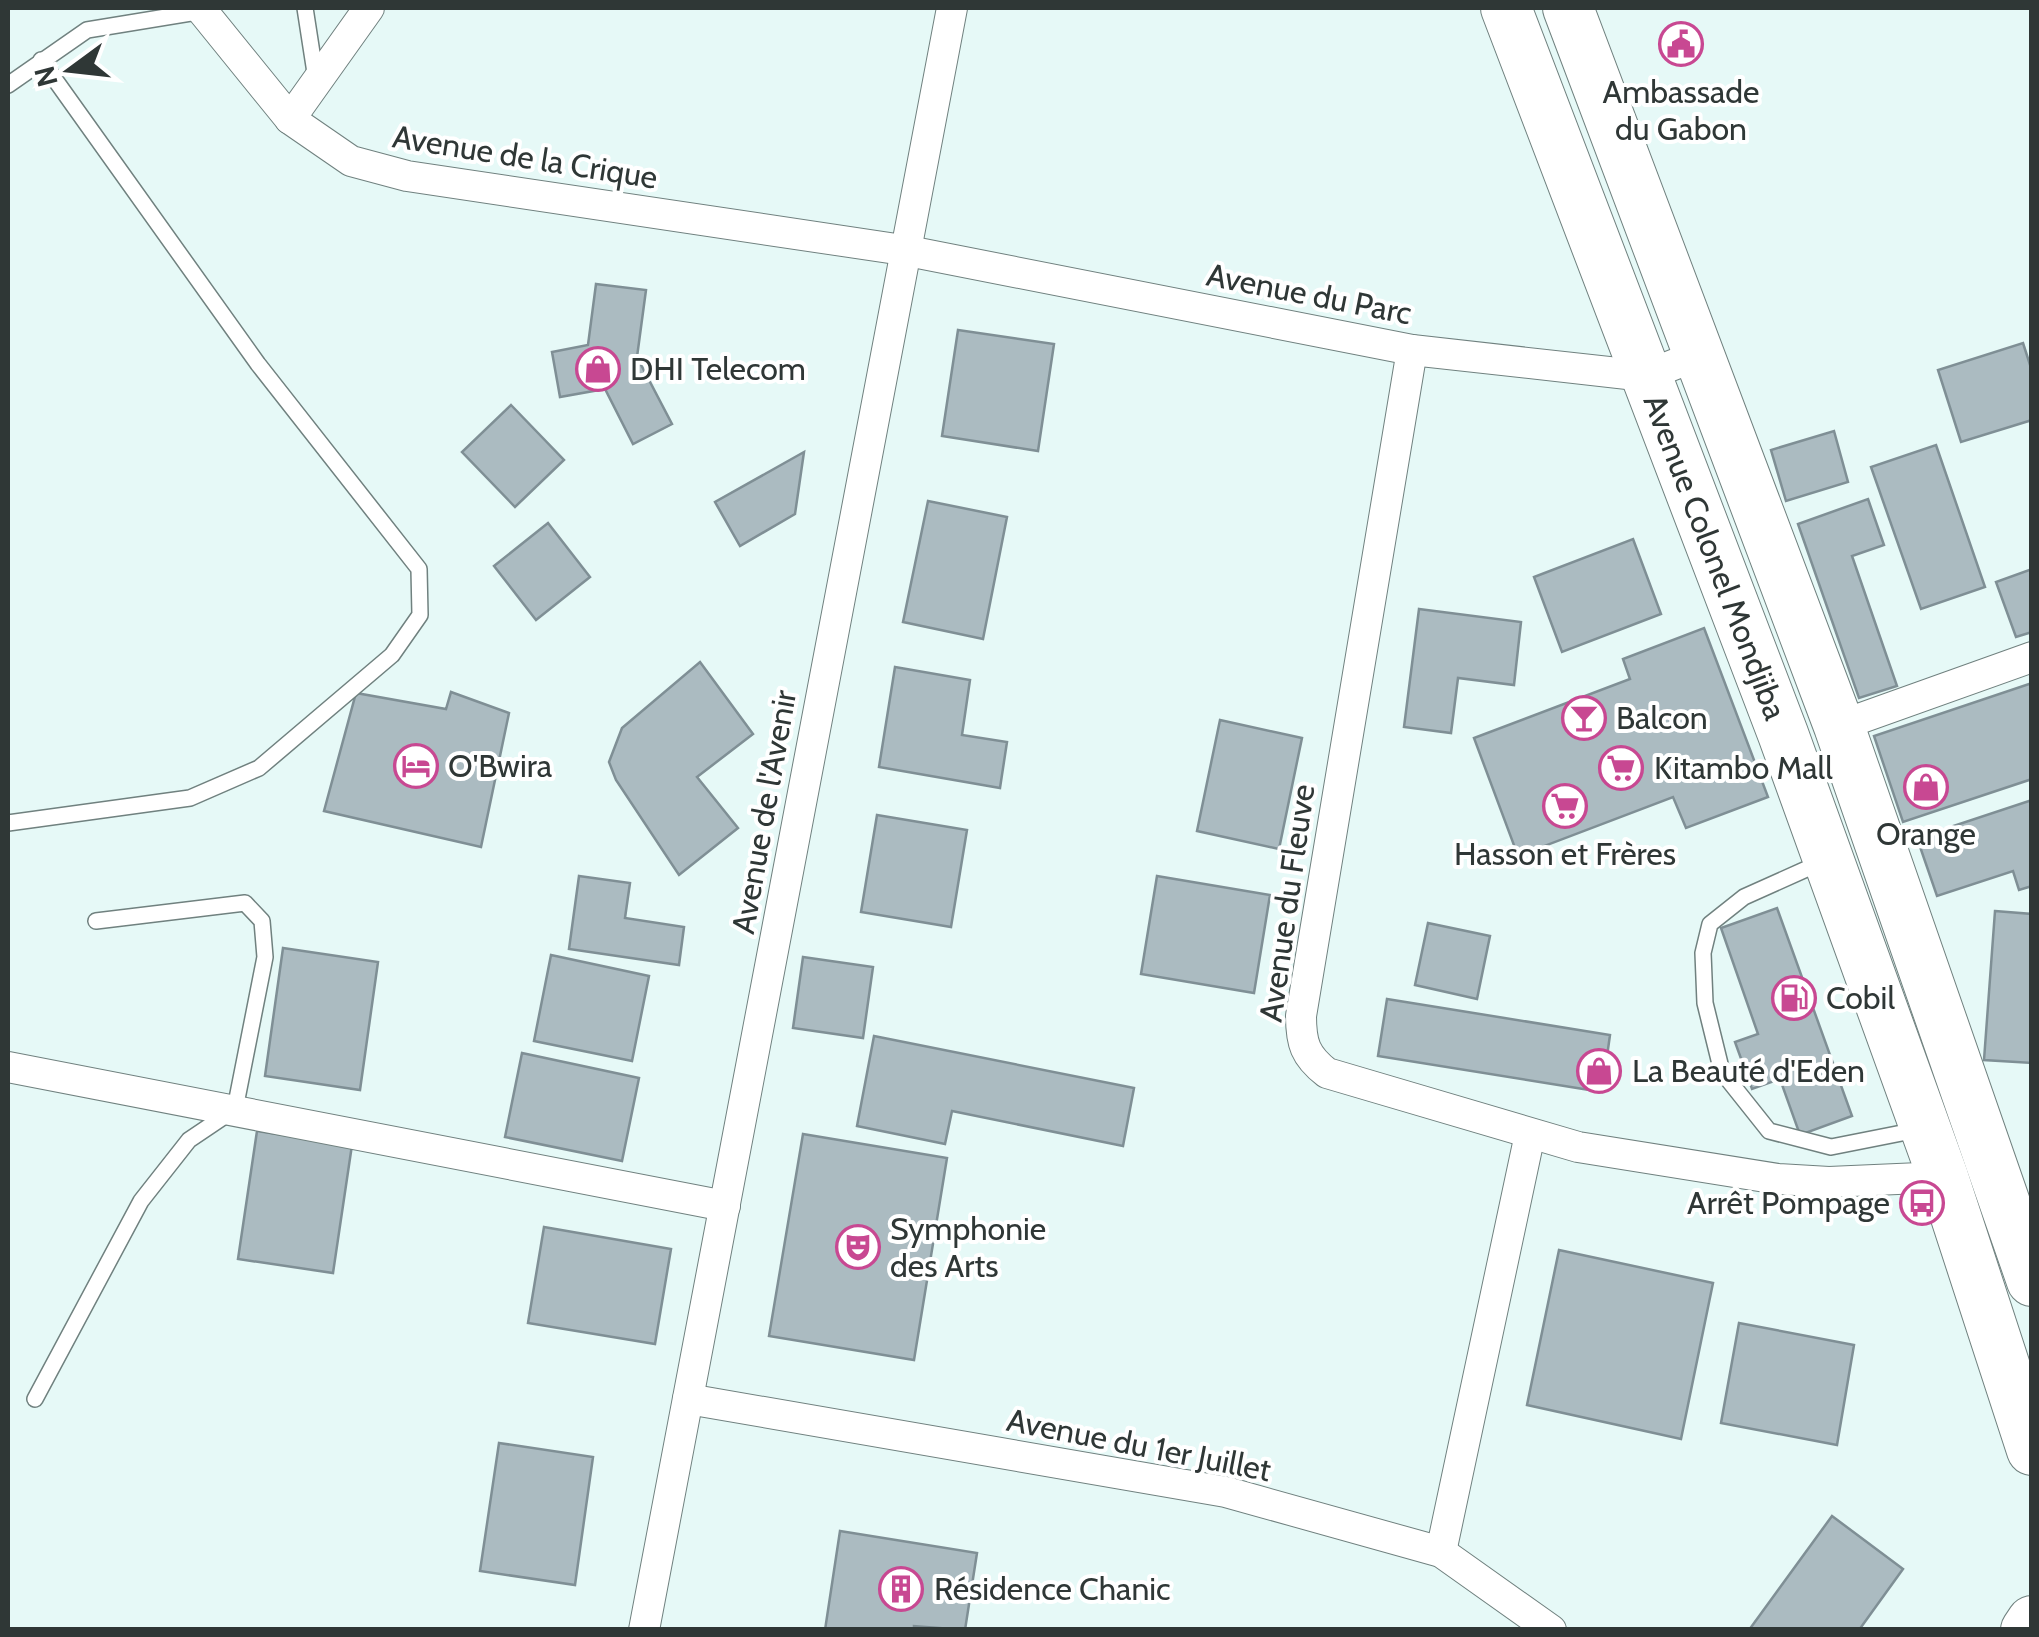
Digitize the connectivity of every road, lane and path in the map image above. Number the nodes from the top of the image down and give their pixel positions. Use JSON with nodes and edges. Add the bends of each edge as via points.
{"nodes":[{"id":1,"x":305,"y":8,"type":"edge"},
{"id":2,"x":369,"y":8,"type":"edge"},
{"id":3,"x":952,"y":8,"type":"edge"},
{"id":4,"x":1506,"y":8,"type":"edge"},
{"id":5,"x":1568,"y":8,"type":"edge"},
{"id":6,"x":202,"y":9,"type":"edge"},
{"id":7,"x":42,"y":60,"type":"junction"},
{"id":8,"x":316,"y":78,"type":"junction"},
{"id":9,"x":8,"y":86,"type":"edge"},
{"id":10,"x":290,"y":119,"type":"junction"},
{"id":11,"x":903,"y":250,"type":"junction"},
{"id":12,"x":1412,"y":350,"type":"junction"},
{"id":13,"x":1701,"y":354,"type":"junction"},
{"id":14,"x":1645,"y":376,"type":"junction"},
{"id":15,"x":2032,"y":658,"type":"edge"},
{"id":16,"x":1839,"y":726,"type":"junction"},
{"id":17,"x":8,"y":823,"type":"edge"},
{"id":18,"x":1829,"y":859,"type":"junction"},
{"id":19,"x":96,"y":921,"type":"dead end"},
{"id":20,"x":8,"y":1067,"type":"edge"},
{"id":21,"x":234,"y":1109,"type":"junction"},
{"id":22,"x":1926,"y":1128,"type":"junction"},
{"id":23,"x":1530,"y":1134,"type":"junction"},
{"id":24,"x":2013,"y":1174,"type":"edge"},
{"id":25,"x":1943,"y":1177,"type":"junction"},
{"id":26,"x":725,"y":1206,"type":"junction"},
{"id":27,"x":2032,"y":1281,"type":"edge"},
{"id":28,"x":36,"y":1399,"type":"dead end"},
{"id":29,"x":688,"y":1399,"type":"junction"},
{"id":30,"x":2032,"y":1450,"type":"edge"},
{"id":31,"x":1442,"y":1552,"type":"junction"},
{"id":32,"x":2032,"y":1621,"type":"edge"},
{"id":33,"x":644,"y":1630,"type":"edge"},
{"id":34,"x":1550,"y":1630,"type":"edge"},
{"id":35,"x":2026,"y":1630,"type":"edge"}],
"edges":[{"from":1,"to":8,"type":"lane"},
{"from":2,"to":8,"type":"street"},
{"from":3,"to":11,"type":"street","name":"Avenue de l'Avenir"},
{"from":4,"to":14,"type":"main road","name":"Avenue Colonel Mondjiba"},
{"from":5,"to":13,"type":"main road","name":"Avenue Colonel Mondjiba"},
{"from":6,"to":7,"type":"lane","via":[[87,30]]},
{"from":6,"to":10,"type":"street","name":"Avenue de la Crique"},
{"from":7,"to":9,"type":"lane"},
{"from":7,"to":17,"type":"lane","via":[[258,364],[420,569],[420,615],[392,654],[259,768],[190,798]]},
{"from":8,"to":10,"type":"street"},
{"from":10,"to":11,"type":"street","name":"Avenue de la Crique","via":[[351,161],[407,176]]},
{"from":11,"to":12,"type":"street","name":"Avenue du Parc"},
{"from":11,"to":26,"type":"street","name":"Avenue de l'Avenir"},
{"from":12,"to":14,"type":"street","name":"Avenue du Parc"},
{"from":12,"to":23,"type":"street","name":"Avenue du Fleuve","via":[[1301,1039],[1308,1058],[1327,1073]]},
{"from":13,"to":14,"type":"street","name":"Avenue du Parc"},
{"from":13,"to":16,"type":"main road","name":"Avenue Colonel Mondjiba"},
{"from":14,"to":18,"type":"main road","name":"Avenue Colonel Mondjiba"},
{"from":15,"to":16,"type":"street"},
{"from":16,"to":24,"type":"main road","name":"Avenue Colonel Mondjiba"},
{"from":18,"to":22,"type":"main road","name":"Avenue Colonel Mondjiba"},
{"from":18,"to":22,"type":"lane","via":[[1744,896],[1710,924],[1703,953],[1706,1003],[1722,1072],[1769,1132],[1831,1147]]},
{"from":19,"to":21,"type":"lane","via":[[245,903],[262,921],[265,957]]},
{"from":20,"to":21,"type":"street"},
{"from":21,"to":26,"type":"street"},
{"from":21,"to":28,"type":"lane","via":[[190,1140],[141,1202]]},
{"from":22,"to":25,"type":"main road","name":"Avenue Colonel Mondjiba"},
{"from":23,"to":25,"type":"street","name":"Avenue du Fleuve","via":[[1778,1178]]},
{"from":23,"to":31,"type":"street"},
{"from":24,"to":25,"type":"main road"},
{"from":24,"to":27,"type":"main road","name":"Avenue Colonel Mondjiba"},
{"from":25,"to":30,"type":"main road","name":"Avenue Colonel Mondjiba"},
{"from":26,"to":29,"type":"street","name":"Avenue de l'Avenir"},
{"from":29,"to":31,"type":"street","name":"Avenue du 1er Juillet","via":[[1226,1492]]},
{"from":29,"to":33,"type":"street","name":"Avenue de l'Avenir"},
{"from":31,"to":34,"type":"street","name":"Avenue du 1er Juillet"},
{"from":32,"to":35,"type":"main road"}]}
